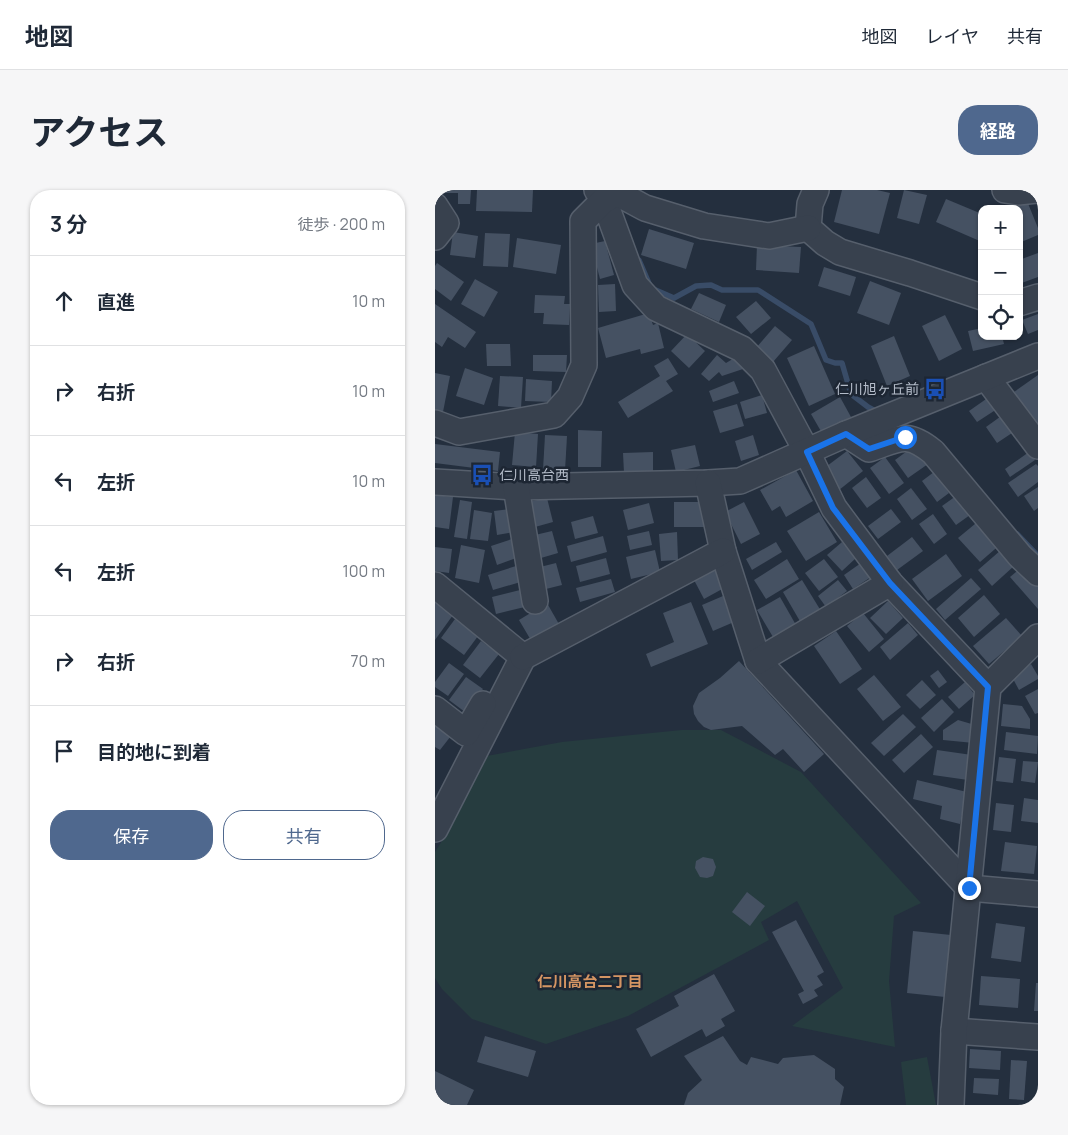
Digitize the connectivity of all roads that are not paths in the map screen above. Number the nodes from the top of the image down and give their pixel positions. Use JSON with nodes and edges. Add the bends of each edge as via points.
{"nodes":[{"id":1,"x":816,"y":190,"type":"edge"},
{"id":2,"x":1005,"y":190,"type":"edge"},
{"id":3,"x":1038,"y":190,"type":"edge"},
{"id":4,"x":606,"y":195,"type":"edge"},
{"id":5,"x":435,"y":206,"type":"edge"},
{"id":6,"x":808,"y":228,"type":"junction"},
{"id":7,"x":435,"y":237,"type":"edge"},
{"id":8,"x":978,"y":297,"type":"edge"},
{"id":9,"x":1038,"y":297,"type":"edge"},
{"id":10,"x":1023,"y":302,"type":"edge"},
{"id":11,"x":1038,"y":356,"type":"edge"},
{"id":12,"x":986,"y":377,"type":"junction"},
{"id":13,"x":435,"y":423,"type":"edge"},
{"id":14,"x":846,"y":434,"type":"junction"},
{"id":15,"x":1038,"y":446,"type":"edge"},
{"id":16,"x":807,"y":452,"type":"junction"},
{"id":17,"x":435,"y":482,"type":"edge"},
{"id":18,"x":709,"y":483,"type":"junction"},
{"id":19,"x":516,"y":487,"type":"junction"},
{"id":20,"x":723,"y":550,"type":"junction"},
{"id":21,"x":1038,"y":573,"type":"edge"},
{"id":22,"x":890,"y":583,"type":"junction"},
{"id":23,"x":435,"y":585,"type":"edge"},
{"id":24,"x":535,"y":601,"type":"dead end"},
{"id":25,"x":1038,"y":637,"type":"edge"},
{"id":26,"x":519,"y":653,"type":"junction"},
{"id":27,"x":758,"y":661,"type":"junction"},
{"id":28,"x":988,"y":687,"type":"junction"},
{"id":29,"x":435,"y":709,"type":"edge"},
{"id":30,"x":437,"y":818,"type":"edge"},
{"id":31,"x":969,"y":888,"type":"junction"},
{"id":32,"x":1038,"y":894,"type":"edge"},
{"id":33,"x":954,"y":1031,"type":"junction"},
{"id":34,"x":1038,"y":1037,"type":"edge"},
{"id":35,"x":951,"y":1105,"type":"edge"}],
"edges":[{"from":1,"to":6,"type":"street","via":[[810,204]]},
{"from":2,"to":3,"type":"street"},
{"from":4,"to":6,"type":"street","via":[[704,226],[769,236]]},
{"from":4,"to":13,"type":"street","via":[[583,221],[584,365],[570,397],[554,415],[459,432]]},
{"from":4,"to":16,"type":"street","via":[[635,285],[656,308],[742,349],[763,370]]},
{"from":5,"to":7,"type":"street","via":[[446,223]]},
{"from":6,"to":8,"type":"street","via":[[825,244],[840,252]]},
{"from":9,"to":10,"type":"street"},
{"from":11,"to":12,"type":"street"},
{"from":12,"to":14,"type":"street"},
{"from":12,"to":15,"type":"street"},
{"from":14,"to":16,"type":"street"},
{"from":14,"to":21,"type":"street","via":[[869,449],[905,437],[920,442],[933,452]]},
{"from":16,"to":18,"type":"street","via":[[740,481]]},
{"from":16,"to":22,"type":"street","via":[[833,508]]},
{"from":17,"to":19,"type":"street"},
{"from":18,"to":19,"type":"street"},
{"from":18,"to":20,"type":"street"},
{"from":19,"to":24,"type":"street"},
{"from":20,"to":26,"type":"street"},
{"from":20,"to":27,"type":"street"},
{"from":22,"to":27,"type":"street"},
{"from":22,"to":28,"type":"street"},
{"from":23,"to":26,"type":"street"},
{"from":25,"to":28,"type":"street"},
{"from":26,"to":29,"type":"street","via":[[466,733]]},
{"from":26,"to":30,"type":"street"},
{"from":27,"to":31,"type":"street"},
{"from":28,"to":31,"type":"street"},
{"from":31,"to":32,"type":"street"},
{"from":31,"to":33,"type":"street"},
{"from":33,"to":34,"type":"street"},
{"from":33,"to":35,"type":"street"}]}
